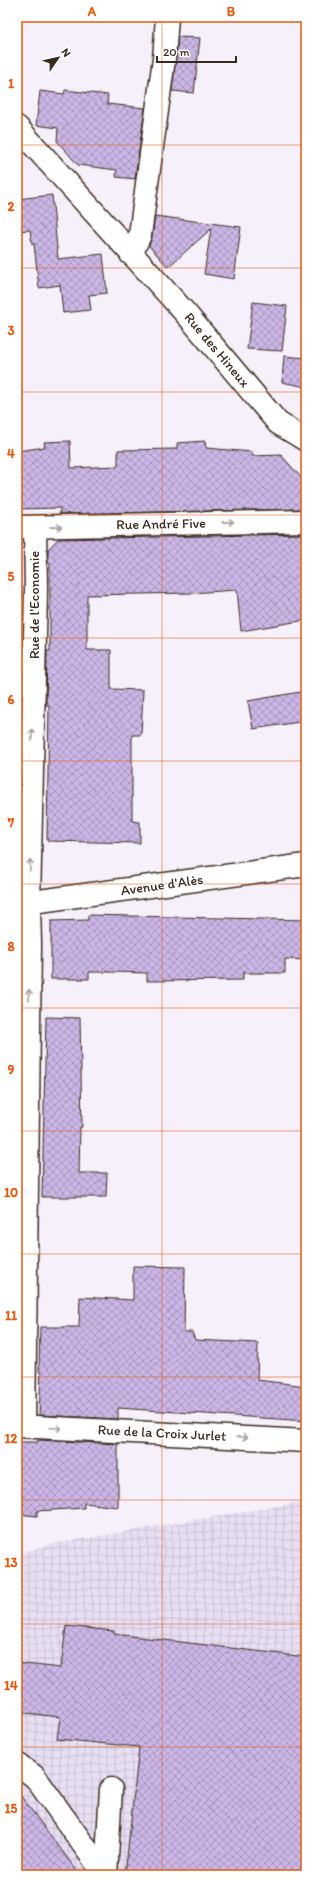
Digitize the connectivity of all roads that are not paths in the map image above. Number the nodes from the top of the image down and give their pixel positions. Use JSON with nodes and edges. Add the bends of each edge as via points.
{"nodes":[{"id":1,"x":167,"y":17,"type":"edge"},
{"id":2,"x":17,"y":127,"type":"edge"},
{"id":3,"x":131,"y":254,"type":"junction"},
{"id":4,"x":306,"y":440,"type":"edge"},
{"id":5,"x":306,"y":521,"type":"edge"},
{"id":6,"x":26,"y":527,"type":"edge"},
{"id":7,"x":306,"y":864,"type":"edge"},
{"id":8,"x":23,"y":903,"type":"edge"},
{"id":9,"x":20,"y":1426,"type":"edge"},
{"id":10,"x":306,"y":1441,"type":"edge"},
{"id":11,"x":17,"y":1764,"type":"edge"},
{"id":12,"x":111,"y":1789,"type":"dead end"},
{"id":13,"x":105,"y":1875,"type":"edge"}],
"edges":[{"from":1,"to":3,"type":"street","via":[[164,60],[140,235]]},
{"from":2,"to":3,"type":"street","name":"Rue des Hineux"},
{"from":3,"to":4,"type":"street","name":"Rue des Hineux","via":[[188,316],[278,423]]},
{"from":6,"to":5,"type":"street","name":"Rue André Five","one_way":true},
{"from":8,"to":6,"type":"street","name":"Rue de l'Economie","one_way":true,"via":[[36,590]]},
{"from":7,"to":8,"type":"street","name":"Avenue d'Alès"},
{"from":9,"to":8,"type":"street","name":"Rue de l'Economie","one_way":true,"via":[[30,945]]},
{"from":9,"to":10,"type":"street","name":"Rue de la Croix Jurlet","one_way":true},
{"from":11,"to":13,"type":"street","via":[[35,1777]]},
{"from":12,"to":13,"type":"street"}]}
